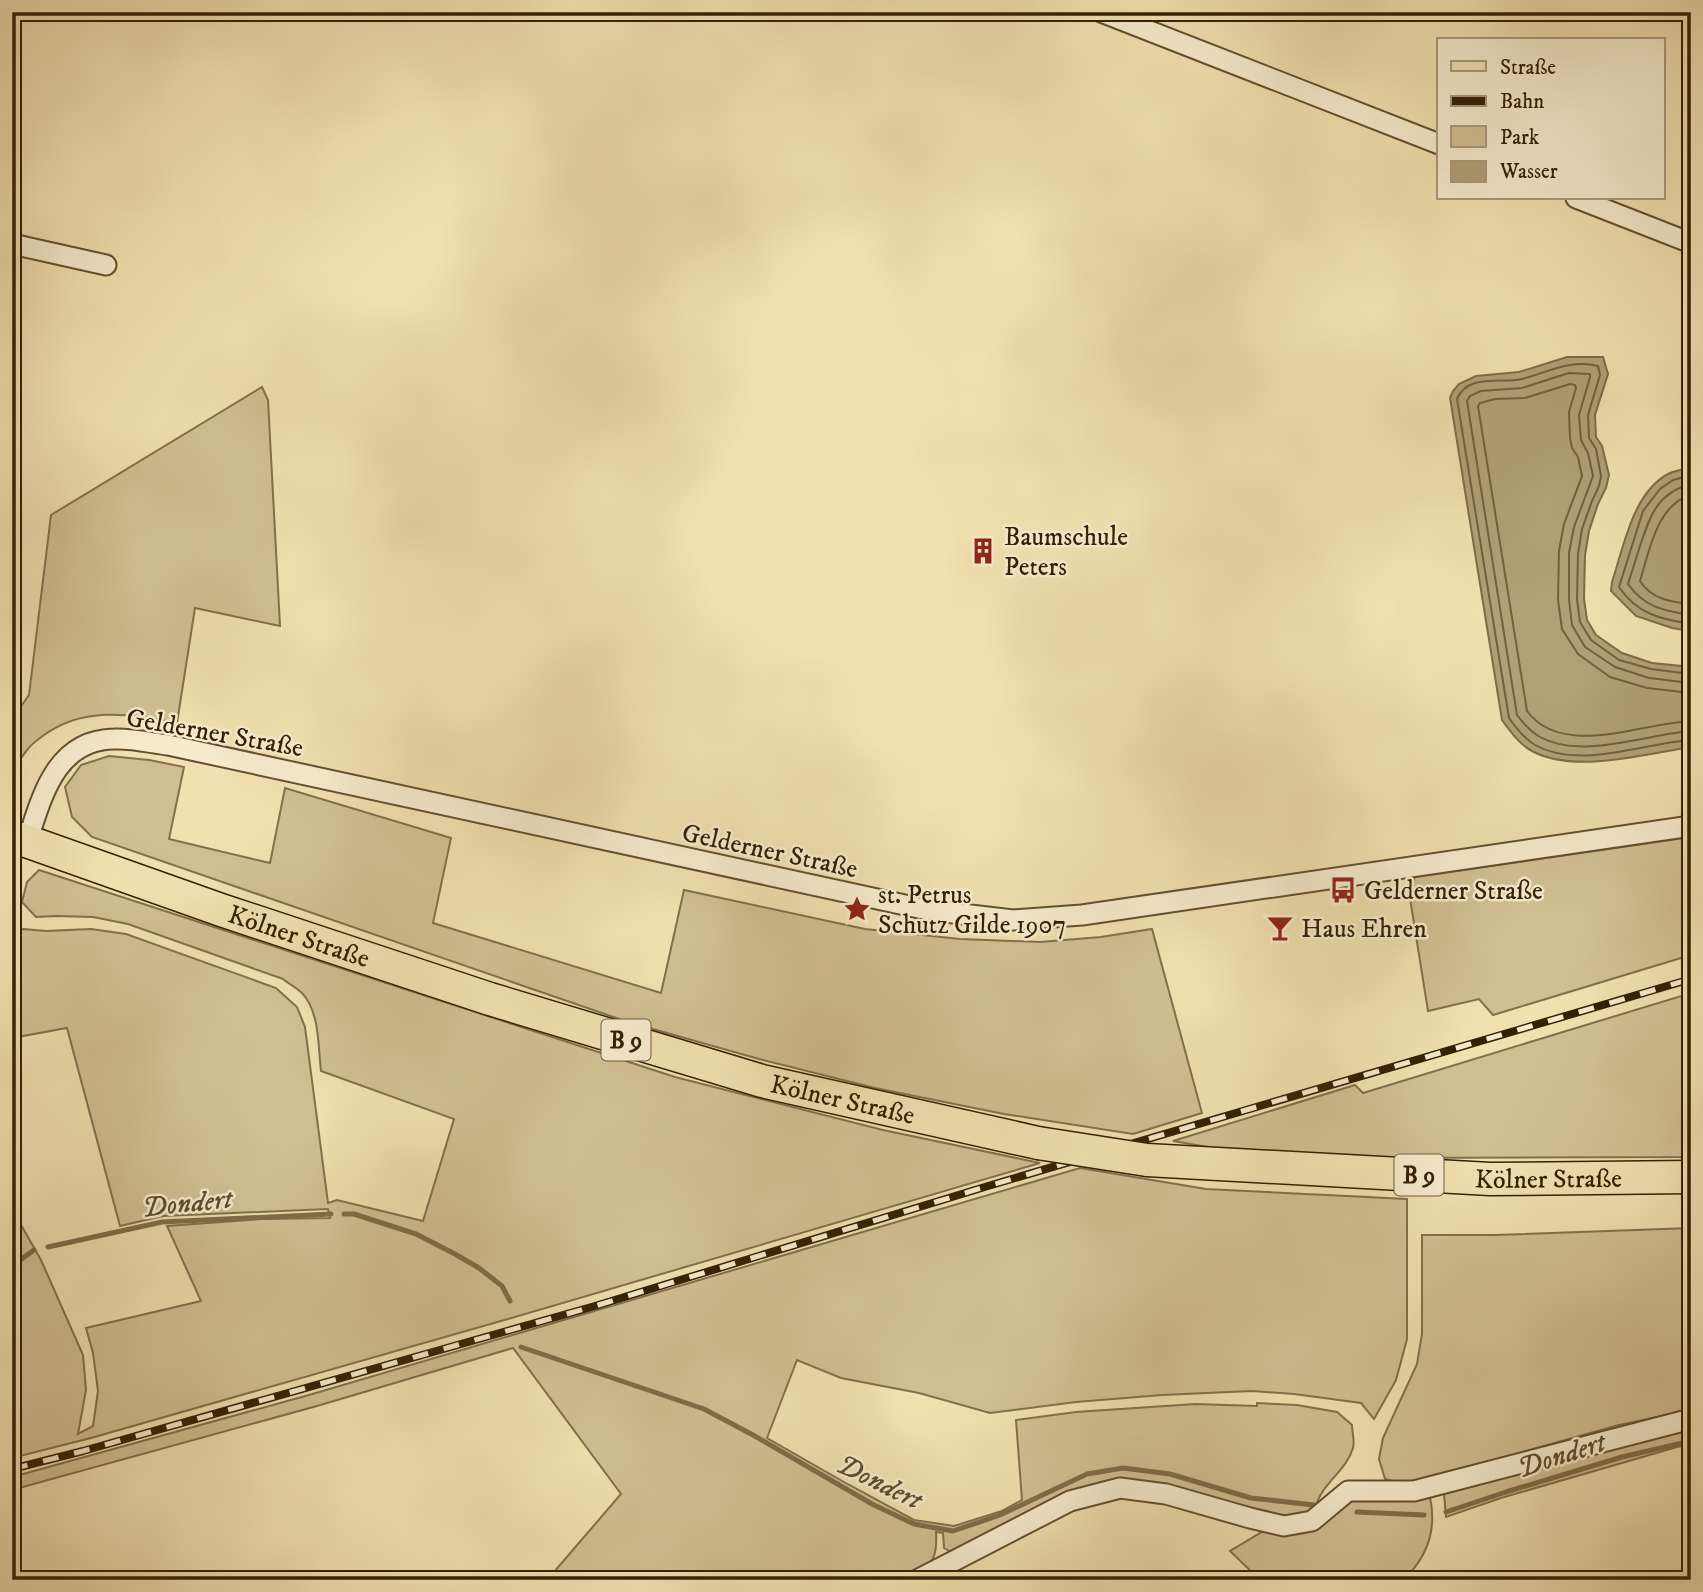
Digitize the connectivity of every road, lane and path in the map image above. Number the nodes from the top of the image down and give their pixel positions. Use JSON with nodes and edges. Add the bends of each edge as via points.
{"nodes":[{"id":1,"x":1101,"y":12,"type":"edge"},
{"id":2,"x":1437,"y":143,"type":"edge"},
{"id":3,"x":1581,"y":200,"type":"edge"},
{"id":4,"x":1691,"y":243,"type":"edge"},
{"id":5,"x":12,"y":244,"type":"edge"},
{"id":6,"x":106,"y":265,"type":"dead end"},
{"id":7,"x":1691,"y":826,"type":"edge"},
{"id":8,"x":20,"y":839,"type":"edge"},
{"id":9,"x":1691,"y":1177,"type":"edge"},
{"id":10,"x":1691,"y":1419,"type":"edge"},
{"id":11,"x":917,"y":1580,"type":"edge"}],
"edges":[{"from":1,"to":2,"type":"street"},
{"from":3,"to":4,"type":"street"},
{"from":5,"to":6,"type":"street"},
{"from":7,"to":8,"type":"street","name":"Gelderner Straße","via":[[1082,915],[1013,920],[928,910],[114,738],[76,750],[60,765]]},
{"from":8,"to":9,"type":"main road","name":"Kölner Straße","number":"B 9","bridge":true,"via":[[477,995],[749,1077],[1038,1143],[1147,1160],[1489,1179]]},
{"from":10,"to":11,"type":"street","via":[[1414,1491],[1348,1491],[1312,1521],[1284,1526],[1166,1494],[1120,1488],[1070,1502]]}]}
